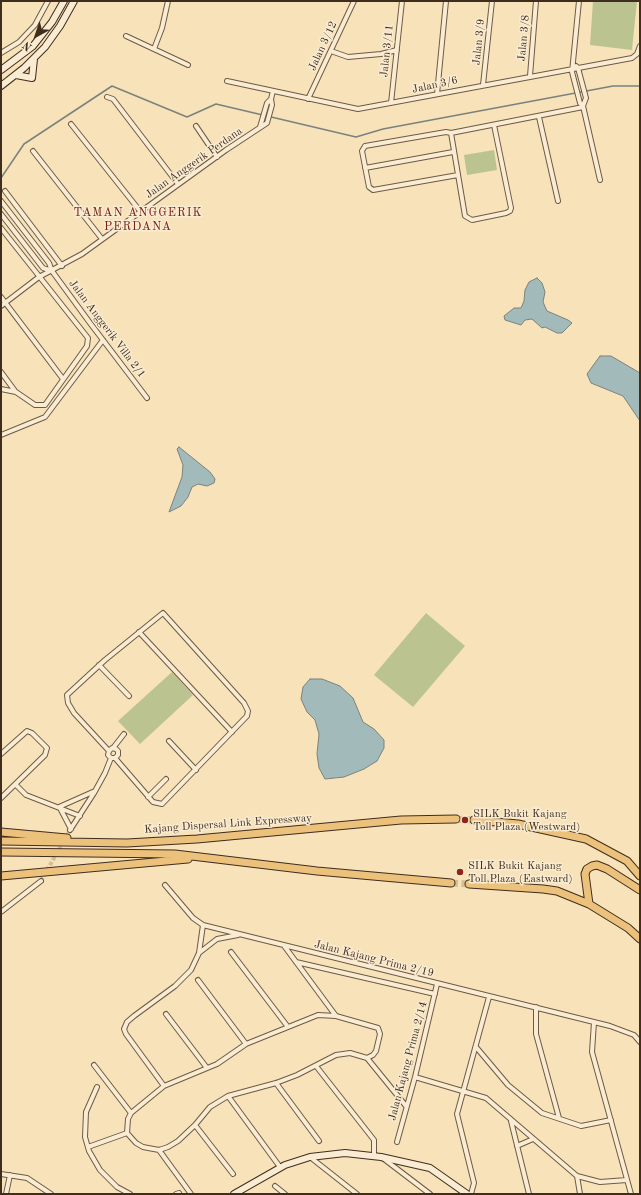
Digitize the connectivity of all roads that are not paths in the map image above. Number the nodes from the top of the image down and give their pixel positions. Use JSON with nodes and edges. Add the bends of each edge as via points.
{"nodes":[{"id":1,"x":48,"y":1,"type":"edge"},
{"id":2,"x":64,"y":1,"type":"edge"},
{"id":3,"x":74,"y":1,"type":"edge"},
{"id":4,"x":168,"y":1,"type":"edge"},
{"id":5,"x":354,"y":1,"type":"edge"},
{"id":6,"x":402,"y":1,"type":"edge"},
{"id":7,"x":446,"y":1,"type":"edge"},
{"id":8,"x":492,"y":1,"type":"edge"},
{"id":9,"x":536,"y":1,"type":"edge"},
{"id":10,"x":579,"y":1,"type":"edge"},
{"id":11,"x":126,"y":36,"type":"dead end"},
{"id":12,"x":640,"y":46,"type":"edge"},
{"id":13,"x":154,"y":49,"type":"junction"},
{"id":14,"x":397,"y":50,"type":"junction"},
{"id":15,"x":331,"y":51,"type":"junction"},
{"id":16,"x":1,"y":53,"type":"edge"},
{"id":17,"x":34,"y":59,"type":"junction"},
{"id":18,"x":572,"y":63,"type":"junction"},
{"id":19,"x":188,"y":65,"type":"dead end"},
{"id":20,"x":578,"y":68,"type":"junction"},
{"id":21,"x":572,"y":69,"type":"junction"},
{"id":22,"x":1,"y":70,"type":"edge"},
{"id":23,"x":16,"y":75,"type":"junction"},
{"id":24,"x":530,"y":76,"type":"junction"},
{"id":25,"x":227,"y":81,"type":"dead end"},
{"id":26,"x":483,"y":85,"type":"junction"},
{"id":27,"x":1,"y":86,"type":"edge"},
{"id":28,"x":273,"y":91,"type":"junction"},
{"id":29,"x":437,"y":94,"type":"junction"},
{"id":30,"x":107,"y":97,"type":"dead end"},
{"id":31,"x":271,"y":99,"type":"junction"},
{"id":32,"x":308,"y":99,"type":"junction"},
{"id":33,"x":391,"y":103,"type":"junction"},
{"id":34,"x":583,"y":107,"type":"junction"},
{"id":35,"x":539,"y":117,"type":"junction"},
{"id":36,"x":71,"y":124,"type":"dead end"},
{"id":37,"x":494,"y":125,"type":"junction"},
{"id":38,"x":196,"y":126,"type":"dead end"},
{"id":39,"x":260,"y":127,"type":"junction"},
{"id":40,"x":451,"y":133,"type":"junction"},
{"id":41,"x":33,"y":151,"type":"dead end"},
{"id":42,"x":453,"y":152,"type":"junction"},
{"id":43,"x":217,"y":157,"type":"junction"},
{"id":44,"x":365,"y":168,"type":"junction"},
{"id":45,"x":458,"y":175,"type":"junction"},
{"id":46,"x":600,"y":180,"type":"dead end"},
{"id":47,"x":178,"y":184,"type":"junction"},
{"id":48,"x":5,"y":191,"type":"dead end"},
{"id":49,"x":1,"y":201,"type":"edge"},
{"id":50,"x":558,"y":201,"type":"dead end"},
{"id":51,"x":140,"y":211,"type":"junction"},
{"id":52,"x":1,"y":214,"type":"edge"},
{"id":53,"x":1,"y":228,"type":"edge"},
{"id":54,"x":102,"y":239,"type":"junction"},
{"id":55,"x":62,"y":266,"type":"junction"},
{"id":56,"x":52,"y":271,"type":"junction"},
{"id":57,"x":39,"y":277,"type":"junction"},
{"id":58,"x":1,"y":297,"type":"edge"},
{"id":59,"x":5,"y":303,"type":"junction"},
{"id":60,"x":1,"y":306,"type":"edge"},
{"id":61,"x":103,"y":340,"type":"junction"},
{"id":62,"x":1,"y":372,"type":"edge"},
{"id":63,"x":63,"y":379,"type":"junction"},
{"id":64,"x":1,"y":389,"type":"edge"},
{"id":65,"x":16,"y":392,"type":"junction"},
{"id":66,"x":147,"y":398,"type":"dead end"},
{"id":67,"x":1,"y":435,"type":"edge"},
{"id":68,"x":139,"y":632,"type":"junction"},
{"id":69,"x":99,"y":665,"type":"junction"},
{"id":70,"x":129,"y":696,"type":"dead end"},
{"id":71,"x":232,"y":732,"type":"junction"},
{"id":72,"x":124,"y":734,"type":"dead end"},
{"id":73,"x":169,"y":741,"type":"dead end"},
{"id":74,"x":113,"y":748,"type":"junction"},
{"id":75,"x":109,"y":751,"type":"junction"},
{"id":76,"x":1,"y":754,"type":"edge"},
{"id":77,"x":113,"y":758,"type":"junction"},
{"id":78,"x":196,"y":770,"type":"junction"},
{"id":79,"x":166,"y":780,"type":"dead end"},
{"id":80,"x":16,"y":785,"type":"junction"},
{"id":81,"x":96,"y":791,"type":"junction"},
{"id":82,"x":148,"y":797,"type":"junction"},
{"id":83,"x":1,"y":798,"type":"edge"},
{"id":84,"x":60,"y":807,"type":"junction"},
{"id":85,"x":80,"y":816,"type":"junction"},
{"id":86,"x":456,"y":820,"type":"tunnel mouth"},
{"id":87,"x":474,"y":820,"type":"tunnel mouth"},
{"id":88,"x":1,"y":832,"type":"edge"},
{"id":89,"x":1,"y":841,"type":"edge"},
{"id":90,"x":127,"y":843,"type":"junction"},
{"id":91,"x":1,"y":852,"type":"edge"},
{"id":92,"x":200,"y":858,"type":"junction"},
{"id":93,"x":1,"y":876,"type":"edge"},
{"id":94,"x":640,"y":876,"type":"edge"},
{"id":95,"x":41,"y":881,"type":"tunnel mouth"},
{"id":96,"x":451,"y":883,"type":"tunnel mouth"},
{"id":97,"x":469,"y":884,"type":"tunnel mouth"},
{"id":98,"x":166,"y":885,"type":"dead end"},
{"id":99,"x":640,"y":890,"type":"edge"},
{"id":100,"x":590,"y":904,"type":"junction"},
{"id":101,"x":1,"y":912,"type":"edge"},
{"id":102,"x":203,"y":925,"type":"junction"},
{"id":103,"x":240,"y":934,"type":"junction"},
{"id":104,"x":640,"y":939,"type":"edge"},
{"id":105,"x":285,"y":946,"type":"junction"},
{"id":106,"x":231,"y":952,"type":"dead end"},
{"id":107,"x":199,"y":953,"type":"junction"},
{"id":108,"x":296,"y":962,"type":"junction"},
{"id":109,"x":198,"y":980,"type":"dead end"},
{"id":110,"x":437,"y":984,"type":"junction"},
{"id":111,"x":435,"y":994,"type":"junction"},
{"id":112,"x":489,"y":996,"type":"junction"},
{"id":113,"x":536,"y":1007,"type":"junction"},
{"id":114,"x":166,"y":1014,"type":"dead end"},
{"id":115,"x":336,"y":1016,"type":"junction"},
{"id":116,"x":594,"y":1022,"type":"junction"},
{"id":117,"x":288,"y":1027,"type":"junction"},
{"id":118,"x":640,"y":1042,"type":"edge"},
{"id":119,"x":246,"y":1044,"type":"junction"},
{"id":120,"x":476,"y":1046,"type":"junction"},
{"id":121,"x":367,"y":1058,"type":"junction"},
{"id":122,"x":94,"y":1065,"type":"dead end"},
{"id":123,"x":316,"y":1066,"type":"junction"},
{"id":124,"x":207,"y":1068,"type":"junction"},
{"id":125,"x":415,"y":1077,"type":"junction"},
{"id":126,"x":276,"y":1083,"type":"junction"},
{"id":127,"x":164,"y":1086,"type":"junction"},
{"id":128,"x":97,"y":1087,"type":"dead end"},
{"id":129,"x":463,"y":1091,"type":"junction"},
{"id":130,"x":228,"y":1096,"type":"junction"},
{"id":131,"x":406,"y":1106,"type":"junction"},
{"id":132,"x":131,"y":1113,"type":"junction"},
{"id":133,"x":559,"y":1118,"type":"junction"},
{"id":134,"x":510,"y":1120,"type":"junction"},
{"id":135,"x":611,"y":1120,"type":"junction"},
{"id":136,"x":195,"y":1125,"type":"junction"},
{"id":137,"x":128,"y":1133,"type":"junction"},
{"id":138,"x":533,"y":1138,"type":"junction"},
{"id":139,"x":319,"y":1141,"type":"dead end"},
{"id":140,"x":397,"y":1142,"type":"dead end"},
{"id":141,"x":517,"y":1146,"type":"junction"},
{"id":142,"x":88,"y":1147,"type":"junction"},
{"id":143,"x":159,"y":1150,"type":"junction"},
{"id":144,"x":374,"y":1156,"type":"junction"},
{"id":145,"x":310,"y":1157,"type":"junction"},
{"id":146,"x":381,"y":1157,"type":"junction"},
{"id":147,"x":280,"y":1167,"type":"junction"},
{"id":148,"x":1,"y":1174,"type":"edge"},
{"id":149,"x":232,"y":1174,"type":"dead end"},
{"id":150,"x":10,"y":1175,"type":"junction"},
{"id":151,"x":577,"y":1176,"type":"junction"},
{"id":152,"x":627,"y":1180,"type":"junction"},
{"id":153,"x":275,"y":1186,"type":"dead end"},
{"id":154,"x":6,"y":1194,"type":"edge"},
{"id":155,"x":50,"y":1194,"type":"edge"},
{"id":156,"x":130,"y":1194,"type":"edge"},
{"id":157,"x":191,"y":1194,"type":"edge"},
{"id":158,"x":234,"y":1194,"type":"edge"},
{"id":159,"x":285,"y":1194,"type":"edge"},
{"id":160,"x":357,"y":1194,"type":"edge"},
{"id":161,"x":430,"y":1194,"type":"edge"},
{"id":162,"x":467,"y":1194,"type":"edge"},
{"id":163,"x":471,"y":1194,"type":"edge"},
{"id":164,"x":529,"y":1194,"type":"edge"},
{"id":165,"x":580,"y":1194,"type":"edge"},
{"id":166,"x":631,"y":1194,"type":"edge"}],
"edges":[{"from":1,"to":16,"type":"street","via":[[35,24],[19,42]]},
{"from":2,"to":22,"type":"street","via":[[52,22],[33,46]]},
{"from":3,"to":17,"type":"street","via":[[52,38]]},
{"from":4,"to":13,"type":"street"},
{"from":5,"to":15,"type":"street","name":"Jalan 3/12"},
{"from":6,"to":14,"type":"street","name":"Jalan 3/11"},
{"from":7,"to":29,"type":"street"},
{"from":8,"to":26,"type":"street","name":"Jalan 3/9"},
{"from":9,"to":24,"type":"street","name":"Jalan 3/8"},
{"from":10,"to":18,"type":"street"},
{"from":11,"to":13,"type":"street"},
{"from":12,"to":20,"type":"street","name":"Jalan 3/6","via":[[632,58]]},
{"from":13,"to":19,"type":"street"},
{"from":14,"to":15,"type":"street","via":[[348,57]]},
{"from":14,"to":33,"type":"street","name":"Jalan 3/11"},
{"from":15,"to":32,"type":"street","name":"Jalan 3/12"},
{"from":17,"to":23,"type":"street"},
{"from":17,"to":23,"type":"street","via":[[32,78]]},
{"from":18,"to":20,"type":"street"},
{"from":18,"to":21,"type":"street"},
{"from":20,"to":21,"type":"street","name":"Jalan 3/6"},
{"from":20,"to":34,"type":"street","via":[[586,98]]},
{"from":21,"to":24,"type":"street","name":"Jalan 3/6"},
{"from":21,"to":34,"type":"street"},
{"from":23,"to":27,"type":"street"},
{"from":24,"to":26,"type":"street","name":"Jalan 3/6"},
{"from":25,"to":28,"type":"street","name":"Jalan 3/6"},
{"from":26,"to":29,"type":"street","name":"Jalan 3/6"},
{"from":28,"to":31,"type":"street","name":"Jalan Anggerik Perdana"},
{"from":28,"to":32,"type":"street","name":"Jalan 3/6"},
{"from":29,"to":33,"type":"street","name":"Jalan 3/6"},
{"from":30,"to":47,"type":"street","via":[[113,99]]},
{"from":31,"to":39,"type":"street","via":[[267,103]]},
{"from":31,"to":39,"type":"street","name":"Jalan Anggerik Perdana","via":[[267,123]]},
{"from":32,"to":33,"type":"street","name":"Jalan 3/6","via":[[358,109]]},
{"from":34,"to":35,"type":"street"},
{"from":34,"to":46,"type":"street"},
{"from":35,"to":37,"type":"street"},
{"from":35,"to":50,"type":"street"},
{"from":36,"to":51,"type":"street"},
{"from":37,"to":40,"type":"street"},
{"from":37,"to":45,"type":"street","via":[[510,211],[469,220],[465,216]]},
{"from":38,"to":43,"type":"street"},
{"from":39,"to":43,"type":"street","name":"Jalan Anggerik Perdana"},
{"from":40,"to":42,"type":"street"},
{"from":40,"to":44,"type":"street","via":[[365,146],[362,151]]},
{"from":41,"to":54,"type":"street"},
{"from":42,"to":44,"type":"street"},
{"from":42,"to":45,"type":"street"},
{"from":43,"to":47,"type":"street","name":"Jalan Anggerik Perdana"},
{"from":44,"to":45,"type":"street","via":[[368,187],[373,190]]},
{"from":47,"to":51,"type":"street","name":"Jalan Anggerik Perdana"},
{"from":48,"to":55,"type":"street"},
{"from":49,"to":56,"type":"street","name":"Jalan Anggerik Villa 2/1","via":[[49,263]]},
{"from":51,"to":54,"type":"street","name":"Jalan Anggerik Perdana"},
{"from":52,"to":56,"type":"street","name":"Jalan Anggerik Villa 2/1","via":[[43,268]]},
{"from":53,"to":57,"type":"street"},
{"from":54,"to":55,"type":"street","name":"Jalan Anggerik Perdana"},
{"from":55,"to":56,"type":"street","name":"Jalan Anggerik Perdana"},
{"from":56,"to":57,"type":"street","name":"Jalan Anggerik Perdana"},
{"from":56,"to":61,"type":"street","name":"Jalan Anggerik Villa 2/1"},
{"from":57,"to":59,"type":"street","name":"Jalan Anggerik Perdana"},
{"from":57,"to":63,"type":"street","via":[[88,338],[87,346]]},
{"from":58,"to":59,"type":"street"},
{"from":59,"to":60,"type":"street","name":"Jalan Anggerik Perdana"},
{"from":59,"to":63,"type":"street"},
{"from":61,"to":66,"type":"street","name":"Jalan Anggerik Villa 2/1"},
{"from":61,"to":67,"type":"street","via":[[45,417]]},
{"from":62,"to":65,"type":"street"},
{"from":63,"to":65,"type":"street","via":[[42,406],[35,405]]},
{"from":64,"to":65,"type":"street"},
{"from":68,"to":69,"type":"street"},
{"from":68,"to":71,"type":"street"},
{"from":68,"to":71,"type":"street","via":[[161,614],[166,615],[244,703],[248,711],[247,716]]},
{"from":69,"to":70,"type":"street"},
{"from":69,"to":75,"type":"street","via":[[72,689],[67,698],[74,713]]},
{"from":71,"to":78,"type":"street"},
{"from":72,"to":74,"type":"street"},
{"from":73,"to":78,"type":"street"},
{"from":74,"to":75,"type":"street"},
{"from":74,"to":77,"type":"street","via":[[118,752]]},
{"from":75,"to":77,"type":"street","via":[[108,755]]},
{"from":76,"to":80,"type":"street","via":[[26,731],[32,732],[47,748],[45,755]]},
{"from":77,"to":81,"type":"street"},
{"from":77,"to":82,"type":"street"},
{"from":78,"to":82,"type":"street","via":[[162,804],[157,804]]},
{"from":79,"to":82,"type":"street"},
{"from":80,"to":83,"type":"street"},
{"from":80,"to":84,"type":"street","via":[[26,795]]},
{"from":81,"to":84,"type":"street"},
{"from":81,"to":85,"type":"street"},
{"from":84,"to":85,"type":"street"},
{"from":84,"to":85,"type":"street","via":[[71,829]]},
{"from":86,"to":90,"type":"highway","name":"Kajang Dispersal Link Expressway","via":[[401,820]]},
{"from":87,"to":94,"type":"highway","via":[[518,824],[586,838],[627,861]]},
{"from":88,"to":90,"type":"highway"},
{"from":89,"to":90,"type":"highway","name":"Kajang Dispersal Link Expressway"},
{"from":91,"to":92,"type":"highway","via":[[175,854]]},
{"from":92,"to":93,"type":"highway"},
{"from":92,"to":96,"type":"highway"},
{"from":95,"to":101,"type":"street"},
{"from":97,"to":100,"type":"highway","via":[[543,888]]},
{"from":98,"to":102,"type":"street","name":"Jalan Kajang Prima 2/19","via":[[192,918]]},
{"from":99,"to":100,"type":"highway","via":[[607,869],[592,866],[585,874]]},
{"from":100,"to":104,"type":"highway","via":[[628,928]]},
{"from":102,"to":103,"type":"street","name":"Jalan Kajang Prima 2/19"},
{"from":102,"to":107,"type":"street"},
{"from":103,"to":105,"type":"street","name":"Jalan Kajang Prima 2/19"},
{"from":103,"to":107,"type":"street","via":[[217,939]]},
{"from":105,"to":108,"type":"street"},
{"from":105,"to":110,"type":"street","name":"Jalan Kajang Prima 2/19"},
{"from":106,"to":117,"type":"street"},
{"from":107,"to":127,"type":"street","via":[[187,976],[134,1016],[124,1029]]},
{"from":108,"to":111,"type":"street"},
{"from":108,"to":115,"type":"street"},
{"from":109,"to":119,"type":"street"},
{"from":110,"to":111,"type":"street","name":"Jalan Kajang Prima 2/14"},
{"from":110,"to":112,"type":"street","name":"Jalan Kajang Prima 2/19"},
{"from":111,"to":125,"type":"street","name":"Jalan Kajang Prima 2/14"},
{"from":112,"to":113,"type":"street","name":"Jalan Kajang Prima 2/19"},
{"from":112,"to":120,"type":"street"},
{"from":113,"to":116,"type":"street","name":"Jalan Kajang Prima 2/19"},
{"from":113,"to":133,"type":"street","via":[[536,1034]]},
{"from":114,"to":124,"type":"street"},
{"from":115,"to":117,"type":"street","via":[[318,1015]]},
{"from":115,"to":121,"type":"street","via":[[378,1028],[380,1034],[376,1051]]},
{"from":116,"to":118,"type":"street","name":"Jalan Kajang Prima 2/19","via":[[623,1030],[634,1035]]},
{"from":116,"to":135,"type":"street","via":[[592,1052]]},
{"from":117,"to":119,"type":"street"},
{"from":119,"to":124,"type":"street","via":[[228,1058]]},
{"from":120,"to":129,"type":"street"},
{"from":120,"to":133,"type":"street","via":[[508,1085],[534,1108]]},
{"from":121,"to":123,"type":"street","via":[[343,1053]]},
{"from":121,"to":131,"type":"street"},
{"from":122,"to":132,"type":"street"},
{"from":123,"to":126,"type":"street"},
{"from":123,"to":144,"type":"street","via":[[374,1140]]},
{"from":124,"to":127,"type":"street"},
{"from":125,"to":129,"type":"street"},
{"from":125,"to":131,"type":"street","name":"Jalan Kajang Prima 2/14"},
{"from":126,"to":130,"type":"street"},
{"from":126,"to":139,"type":"street"},
{"from":127,"to":132,"type":"street"},
{"from":128,"to":142,"type":"street","via":[[86,1112],[84,1133]]},
{"from":129,"to":134,"type":"street","via":[[486,1098]]},
{"from":129,"to":163,"type":"street","via":[[456,1114],[474,1183]]},
{"from":130,"to":136,"type":"street","via":[[210,1107]]},
{"from":130,"to":147,"type":"street"},
{"from":131,"to":140,"type":"street","name":"Jalan Kajang Prima 2/14"},
{"from":132,"to":137,"type":"street","via":[[128,1119]]},
{"from":133,"to":135,"type":"street","via":[[581,1126]]},
{"from":134,"to":138,"type":"street"},
{"from":134,"to":141,"type":"street"},
{"from":135,"to":152,"type":"street"},
{"from":136,"to":143,"type":"street","via":[[178,1141]]},
{"from":136,"to":149,"type":"street"},
{"from":137,"to":142,"type":"street"},
{"from":137,"to":143,"type":"street","via":[[142,1147]]},
{"from":138,"to":141,"type":"street"},
{"from":138,"to":151,"type":"street"},
{"from":141,"to":164,"type":"street"},
{"from":142,"to":156,"type":"street","via":[[100,1170],[117,1187]]},
{"from":143,"to":157,"type":"street"},
{"from":144,"to":145,"type":"street","via":[[339,1154]]},
{"from":144,"to":146,"type":"street"},
{"from":145,"to":147,"type":"street"},
{"from":145,"to":160,"type":"street"},
{"from":146,"to":161,"type":"street"},
{"from":146,"to":162,"type":"street","via":[[430,1168]]},
{"from":147,"to":158,"type":"street"},
{"from":148,"to":150,"type":"street"},
{"from":150,"to":154,"type":"street"},
{"from":150,"to":155,"type":"street","via":[[33,1181]]},
{"from":151,"to":152,"type":"street","via":[[600,1182]]},
{"from":151,"to":165,"type":"street"},
{"from":152,"to":166,"type":"street"},
{"from":153,"to":159,"type":"street"}]}
